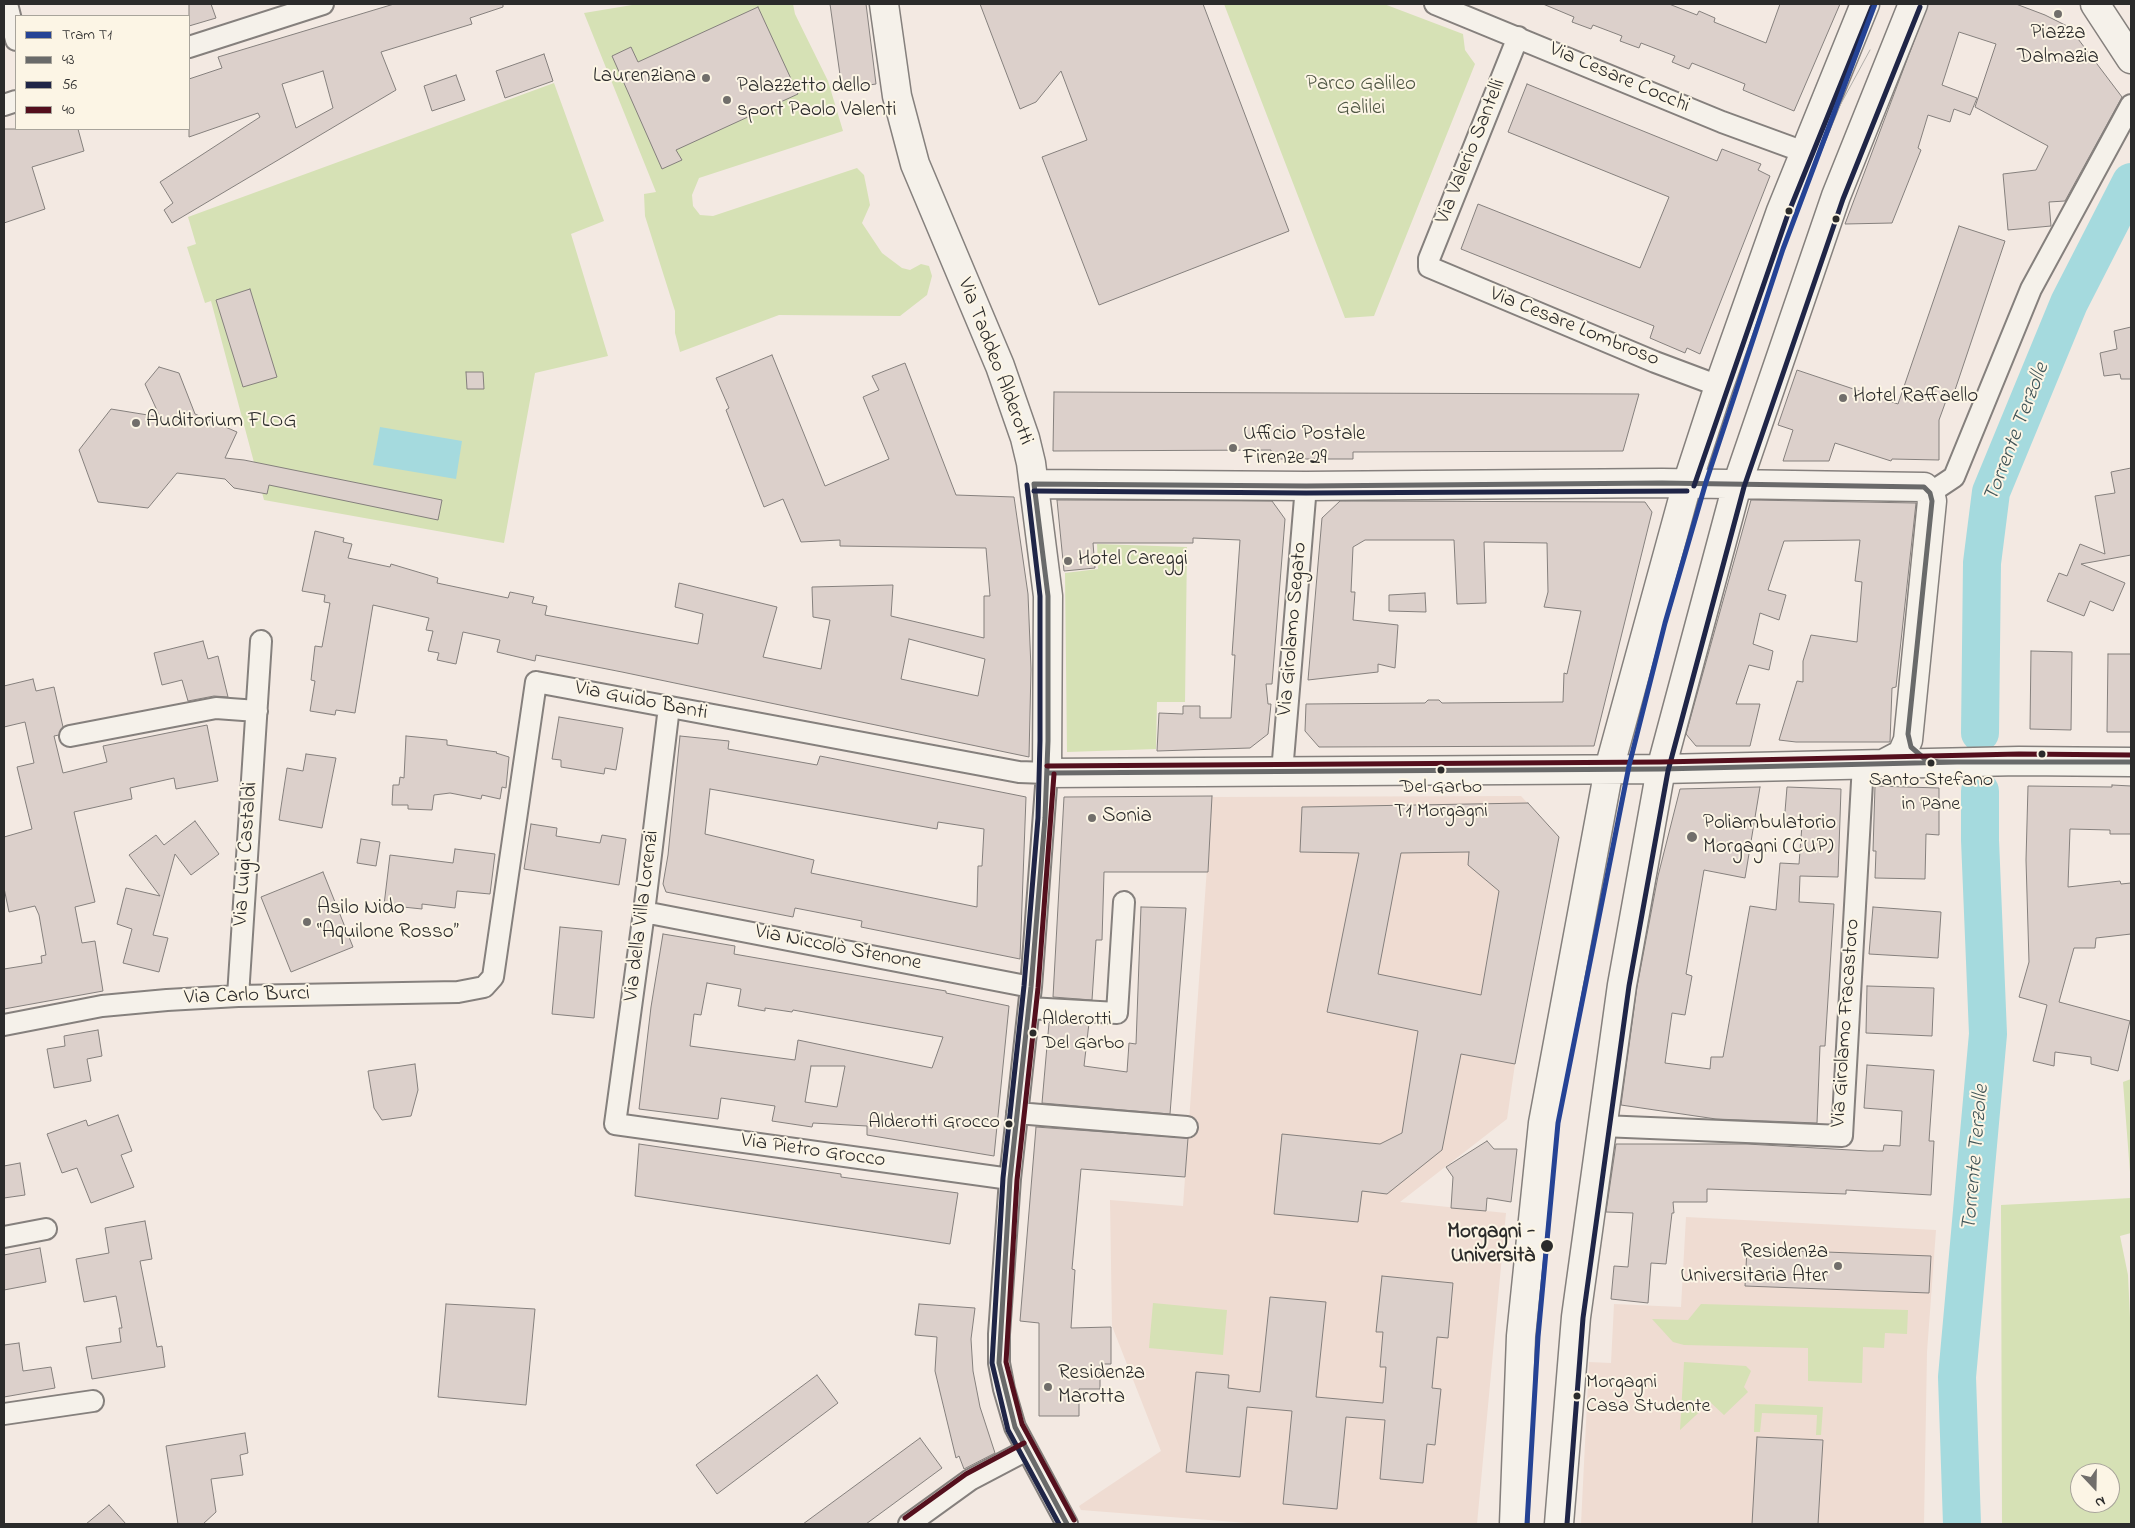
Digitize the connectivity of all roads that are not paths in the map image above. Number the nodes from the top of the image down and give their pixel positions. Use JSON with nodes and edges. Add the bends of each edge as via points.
{"nodes":[{"id":1,"x":7,"y":4,"type":"edge"},
{"id":2,"x":323,"y":4,"type":"edge"},
{"id":3,"x":884,"y":4,"type":"edge"},
{"id":4,"x":1436,"y":4,"type":"edge"},
{"id":5,"x":1865,"y":4,"type":"edge"},
{"id":6,"x":1913,"y":4,"type":"edge"},
{"id":7,"x":2095,"y":4,"type":"edge"},
{"id":8,"x":15,"y":36,"type":"edge"},
{"id":9,"x":1518,"y":37,"type":"junction"},
{"id":10,"x":190,"y":46,"type":"edge"},
{"id":11,"x":2131,"y":59,"type":"edge"},
{"id":12,"x":2131,"y":105,"type":"edge"},
{"id":13,"x":1804,"y":152,"type":"junction"},
{"id":14,"x":1429,"y":267,"type":"joint"},
{"id":15,"x":1719,"y":386,"type":"junction"},
{"id":16,"x":1034,"y":484,"type":"junction"},
{"id":17,"x":1687,"y":484,"type":"junction"},
{"id":18,"x":1737,"y":484,"type":"junction"},
{"id":19,"x":1306,"y":486,"type":"junction"},
{"id":20,"x":1930,"y":492,"type":"junction"},
{"id":21,"x":261,"y":641,"type":"dead end"},
{"id":22,"x":669,"y":707,"type":"junction"},
{"id":23,"x":257,"y":711,"type":"junction"},
{"id":24,"x":1908,"y":735,"type":"junction"},
{"id":25,"x":70,"y":736,"type":"dead end"},
{"id":26,"x":1943,"y":762,"type":"junction"},
{"id":27,"x":2131,"y":762,"type":"edge"},
{"id":28,"x":1874,"y":764,"type":"junction"},
{"id":29,"x":1609,"y":769,"type":"junction"},
{"id":30,"x":1661,"y":769,"type":"junction"},
{"id":31,"x":1282,"y":772,"type":"junction"},
{"id":32,"x":1047,"y":773,"type":"junction"},
{"id":33,"x":1124,"y":902,"type":"dead end"},
{"id":34,"x":644,"y":912,"type":"junction"},
{"id":35,"x":490,"y":984,"type":"joint"},
{"id":36,"x":1031,"y":987,"type":"junction"},
{"id":37,"x":238,"y":996,"type":"junction"},
{"id":38,"x":1029,"y":1008,"type":"junction"},
{"id":39,"x":4,"y":1025,"type":"edge"},
{"id":40,"x":1017,"y":1113,"type":"junction"},
{"id":41,"x":615,"y":1124,"type":"joint"},
{"id":42,"x":1602,"y":1126,"type":"junction"},
{"id":43,"x":1187,"y":1127,"type":"dead end"},
{"id":44,"x":1010,"y":1179,"type":"junction"},
{"id":45,"x":46,"y":1228,"type":"dead end"},
{"id":46,"x":4,"y":1237,"type":"edge"},
{"id":47,"x":92,"y":1401,"type":"dead end"},
{"id":48,"x":4,"y":1414,"type":"edge"},
{"id":49,"x":1026,"y":1450,"type":"junction"},
{"id":50,"x":909,"y":1524,"type":"edge"},
{"id":51,"x":1067,"y":1524,"type":"edge"},
{"id":52,"x":1071,"y":1524,"type":"edge"},
{"id":53,"x":1514,"y":1524,"type":"edge"},
{"id":54,"x":1559,"y":1524,"type":"edge"}],
"edges":[{"from":1,"to":8,"type":"street"},
{"from":2,"to":10,"type":"street"},
{"from":3,"to":16,"type":"main road","name":"Via Taddeo Alderotti","via":[[897,96],[915,164],[1000,366],[1025,438]]},
{"from":4,"to":9,"type":"street","name":"Via Cesare Cocchi"},
{"from":5,"to":13,"type":"main road"},
{"from":6,"to":18,"type":"main road","via":[[1836,196]]},
{"from":7,"to":11,"type":"main road"},
{"from":9,"to":13,"type":"street","name":"Via Cesare Cocchi","via":[[1722,122]]},
{"from":9,"to":14,"type":"street","name":"Via Valerio Santelli","via":[[1429,259]]},
{"from":12,"to":20,"type":"street","via":[[2031,289],[1954,477]]},
{"from":13,"to":15,"type":"main road"},
{"from":14,"to":15,"type":"street","name":"Via Cesare Lombroso","via":[[1634,354]]},
{"from":15,"to":17,"type":"main road"},
{"from":16,"to":19,"type":"main road"},
{"from":16,"to":32,"type":"main road","name":"Via Taddeo Alderotti","via":[[1049,604]]},
{"from":17,"to":18,"type":"main road"},
{"from":17,"to":19,"type":"main road"},
{"from":17,"to":29,"type":"main road"},
{"from":18,"to":20,"type":"main road","via":[[1916,486]]},
{"from":18,"to":30,"type":"main road"},
{"from":19,"to":31,"type":"street","name":"Via Girolamo Segato"},
{"from":20,"to":24,"type":"main road","via":[[1932,501]]},
{"from":21,"to":23,"type":"street","name":"Via Luigi Castaldi"},
{"from":22,"to":32,"type":"street","name":"Via Guido Banti","via":[[1019,772]]},
{"from":22,"to":34,"type":"street","name":"Via della Villa Lorenzi"},
{"from":22,"to":35,"type":"street","name":"Via Guido Banti","via":[[536,682]]},
{"from":23,"to":25,"type":"street","via":[[216,708]]},
{"from":23,"to":37,"type":"street","name":"Via Luigi Castaldi"},
{"from":24,"to":26,"type":"main road","via":[[1914,752],[1926,760]]},
{"from":24,"to":28,"type":"main road","via":[[1902,754]]},
{"from":26,"to":27,"type":"main road"},
{"from":26,"to":28,"type":"main road"},
{"from":28,"to":30,"type":"main road"},
{"from":28,"to":42,"type":"street","name":"Via Girolamo Fracastoro","via":[[1842,1136]]},
{"from":29,"to":30,"type":"main road"},
{"from":29,"to":31,"type":"main road"},
{"from":29,"to":53,"type":"main road","via":[[1542,1123],[1521,1336]]},
{"from":30,"to":42,"type":"main road","via":[[1622,985]]},
{"from":31,"to":32,"type":"main road"},
{"from":32,"to":36,"type":"street","name":"Via Taddeo Alderotti"},
{"from":33,"to":38,"type":"street","via":[[1117,1013]]},
{"from":34,"to":36,"type":"street","name":"Via Niccolò Stenone"},
{"from":34,"to":41,"type":"street","name":"Via della Villa Lorenzi"},
{"from":35,"to":37,"type":"street","name":"Via Carlo Burci","via":[[477,990],[458,992]]},
{"from":36,"to":38,"type":"street","name":"Via Taddeo Alderotti"},
{"from":37,"to":39,"type":"street","name":"Via Carlo Burci","via":[[118,1004]]},
{"from":38,"to":40,"type":"street","name":"Via Taddeo Alderotti"},
{"from":40,"to":43,"type":"street"},
{"from":40,"to":44,"type":"street","name":"Via Taddeo Alderotti"},
{"from":41,"to":44,"type":"street","name":"Via Pietro Grocco"},
{"from":42,"to":54,"type":"main road","via":[[1576,1317]]},
{"from":44,"to":49,"type":"street","name":"Via Taddeo Alderotti","via":[[999,1362],[1015,1427]]},
{"from":45,"to":46,"type":"street"},
{"from":47,"to":48,"type":"street"},
{"from":49,"to":50,"type":"street","via":[[970,1480]]},
{"from":49,"to":51,"type":"street","name":"Via Taddeo Alderotti"},
{"from":51,"to":52,"type":"street"}]}
